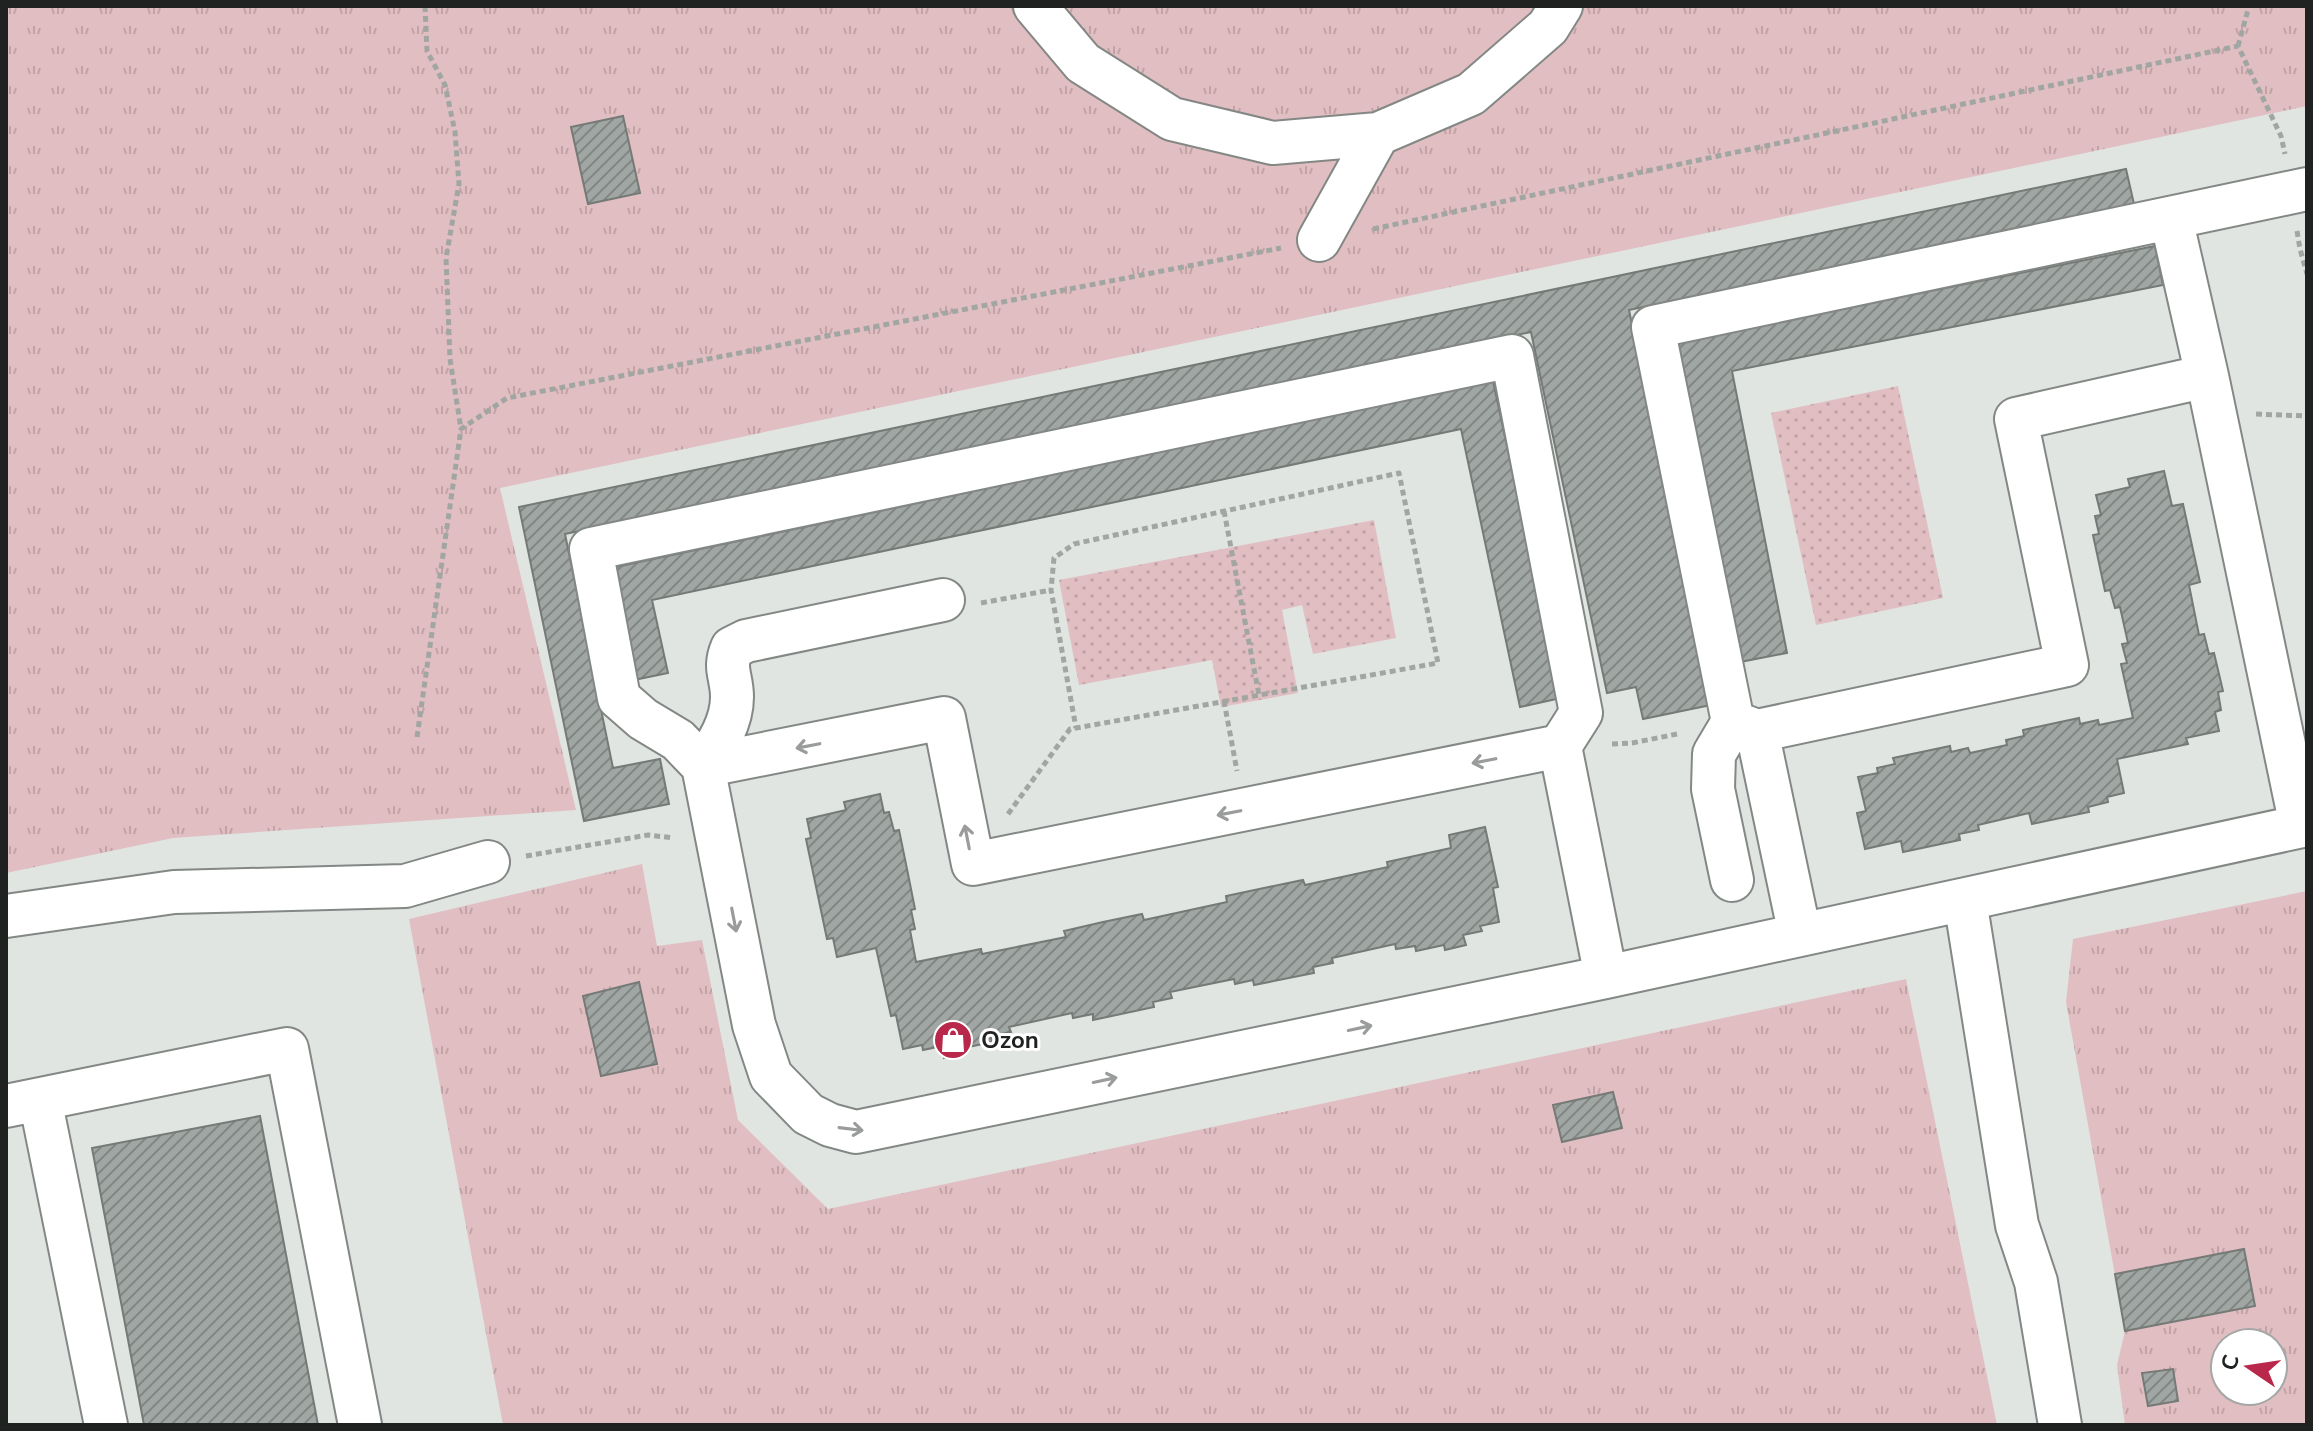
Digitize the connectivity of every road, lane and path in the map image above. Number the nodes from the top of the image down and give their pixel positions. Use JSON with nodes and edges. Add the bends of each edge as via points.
{"nodes":[{"id":1,"x":425,"y":6,"type":"edge"},
{"id":2,"x":1035,"y":6,"type":"edge"},
{"id":3,"x":1561,"y":6,"type":"edge"},
{"id":4,"x":2249,"y":6,"type":"edge"},
{"id":5,"x":2238,"y":46,"type":"junction"},
{"id":6,"x":1378,"y":134,"type":"junction"},
{"id":7,"x":2281,"y":136,"type":"dead end"},
{"id":8,"x":2307,"y":189,"type":"edge"},
{"id":9,"x":2171,"y":218,"type":"junction"},
{"id":10,"x":1319,"y":240,"type":"junction"},
{"id":11,"x":2207,"y":376,"type":"junction"},
{"id":12,"x":461,"y":429,"type":"junction"},
{"id":13,"x":1224,"y":511,"type":"junction"},
{"id":14,"x":1051,"y":590,"type":"junction"},
{"id":15,"x":943,"y":600,"type":"joint"},
{"id":16,"x":1259,"y":695,"type":"junction"},
{"id":17,"x":1224,"y":701,"type":"junction"},
{"id":18,"x":1745,"y":727,"type":"junction"},
{"id":19,"x":1076,"y":728,"type":"junction"},
{"id":20,"x":417,"y":737,"type":"dead end"},
{"id":21,"x":1560,"y":746,"type":"junction"},
{"id":22,"x":703,"y":766,"type":"junction"},
{"id":23,"x":1245,"y":809,"type":"junction"},
{"id":24,"x":2304,"y":825,"type":"edge"},
{"id":25,"x":718,"y":843,"type":"junction"},
{"id":26,"x":488,"y":862,"type":"joint"},
{"id":27,"x":973,"y":864,"type":"junction"},
{"id":28,"x":1732,"y":880,"type":"dead end"},
{"id":29,"x":1976,"y":898,"type":"junction"},
{"id":30,"x":6,"y":916,"type":"edge"},
{"id":31,"x":1800,"y":935,"type":"junction"},
{"id":32,"x":1606,"y":977,"type":"junction"},
{"id":33,"x":23,"y":1102,"type":"edge"},
{"id":34,"x":106,"y":1425,"type":"edge"},
{"id":35,"x":360,"y":1425,"type":"edge"},
{"id":36,"x":2060,"y":1425,"type":"edge"}],
"edges":[{"from":1,"to":12,"type":"path","via":[[427,51],[445,85],[455,132],[459,184],[446,258],[450,359]]},
{"from":2,"to":6,"type":"street","via":[[1083,63],[1172,119],[1273,143]]},
{"from":3,"to":6,"type":"street","via":[[1548,27],[1471,94]]},
{"from":4,"to":5,"type":"path"},
{"from":5,"to":7,"type":"path"},
{"from":5,"to":10,"type":"path"},
{"from":6,"to":10,"type":"street"},
{"from":8,"to":9,"type":"street"},
{"from":9,"to":11,"type":"street"},
{"from":9,"to":18,"type":"street","via":[[1653,327]]},
{"from":10,"to":12,"type":"path","via":[[507,398]]},
{"from":11,"to":18,"type":"street","via":[[2016,419],[2067,665]]},
{"from":11,"to":24,"type":"street"},
{"from":12,"to":20,"type":"path"},
{"from":13,"to":14,"type":"path","via":[[1074,544],[1054,558]]},
{"from":13,"to":16,"type":"path"},
{"from":13,"to":16,"type":"path","via":[[1399,473],[1438,663]]},
{"from":14,"to":15,"type":"path","via":[[975,604]]},
{"from":14,"to":19,"type":"path"},
{"from":15,"to":22,"type":"street","via":[[732,648],[726,660],[732,698],[724,735]]},
{"from":16,"to":17,"type":"path"},
{"from":17,"to":19,"type":"path"},
{"from":17,"to":23,"type":"path"},
{"from":18,"to":21,"type":"path","via":[[1632,743]]},
{"from":18,"to":28,"type":"street","via":[[1714,754],[1713,789]]},
{"from":18,"to":31,"type":"street"},
{"from":19,"to":27,"type":"path","via":[[1070,729]]},
{"from":21,"to":22,"type":"street","via":[[1581,713],[1512,356],[591,549],[619,698],[678,740]]},
{"from":21,"to":23,"type":"street","one_way":true},
{"from":21,"to":32,"type":"street"},
{"from":22,"to":25,"type":"street"},
{"from":27,"to":22,"type":"street","one_way":true,"via":[[944,718]]},
{"from":23,"to":27,"type":"street","one_way":true},
{"from":24,"to":29,"type":"street"},
{"from":25,"to":26,"type":"path","via":[[648,835]]},
{"from":25,"to":32,"type":"street","one_way":true,"via":[[754,1025],[771,1076],[808,1114],[856,1132]]},
{"from":26,"to":30,"type":"street","via":[[405,886],[174,892]]},
{"from":29,"to":31,"type":"street"},
{"from":29,"to":36,"type":"street","via":[[2017,1225],[2036,1282]]},
{"from":31,"to":32,"type":"street"},
{"from":33,"to":34,"type":"street"},
{"from":33,"to":35,"type":"street","via":[[287,1049]]}]}
